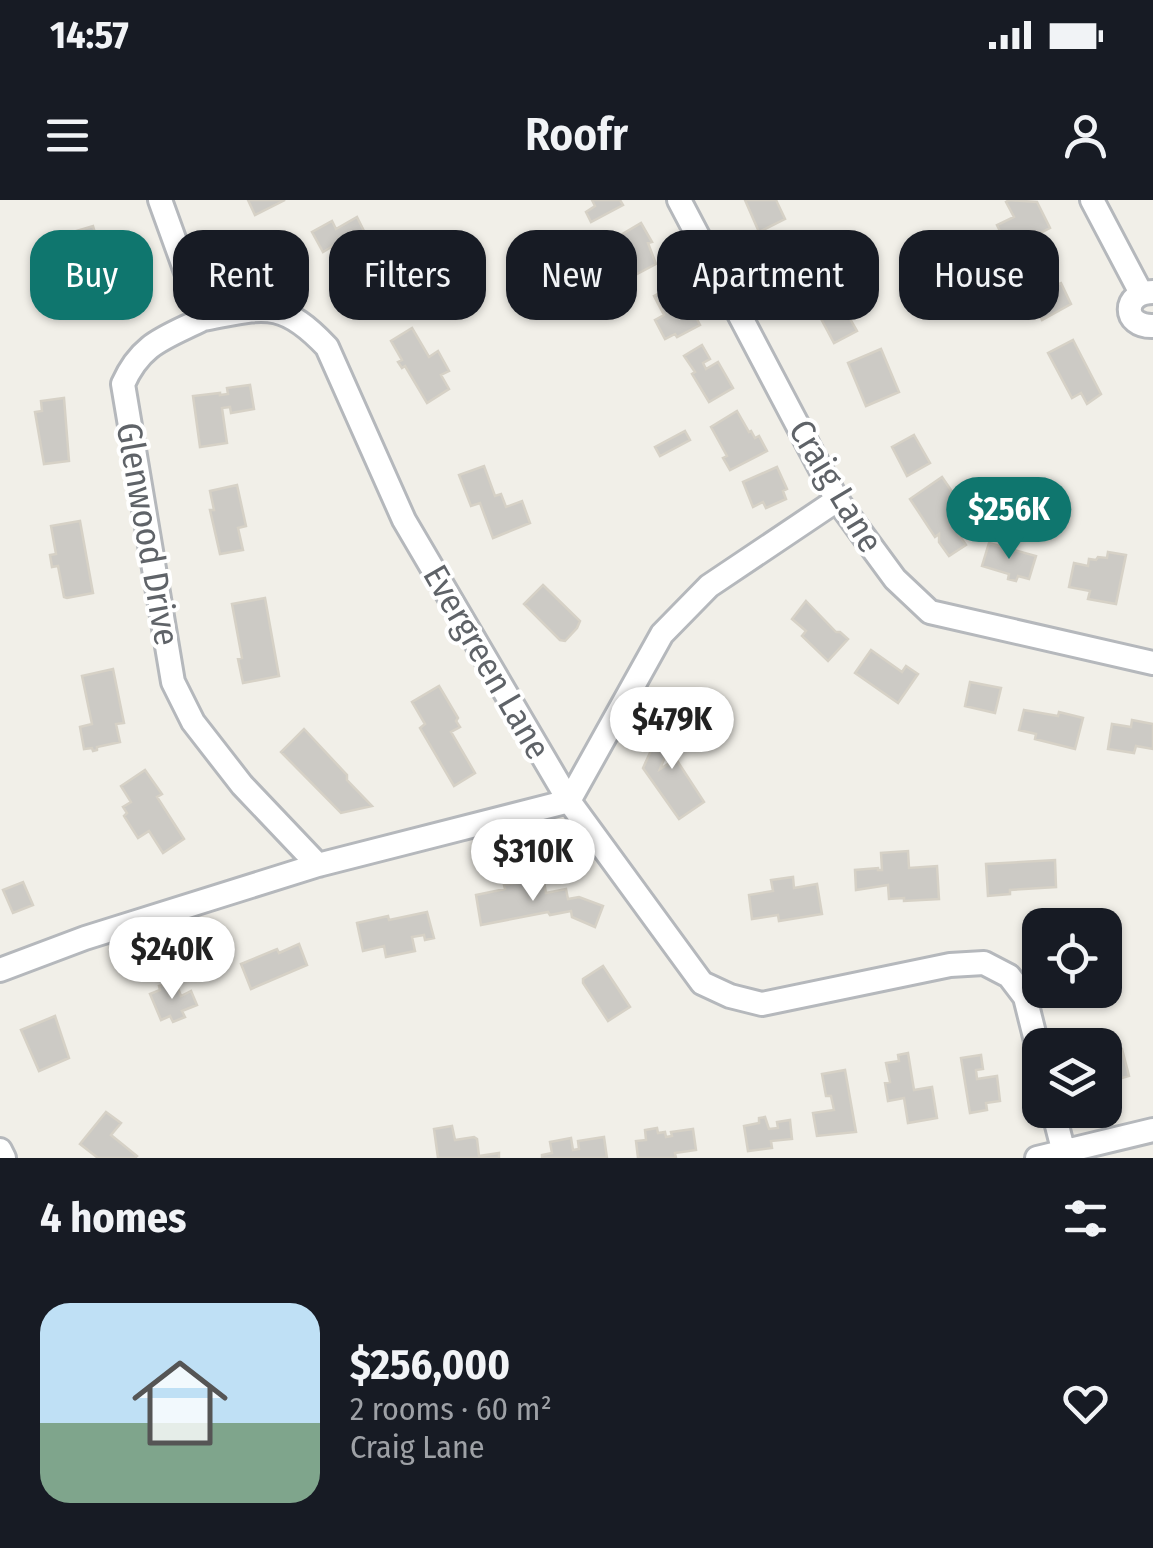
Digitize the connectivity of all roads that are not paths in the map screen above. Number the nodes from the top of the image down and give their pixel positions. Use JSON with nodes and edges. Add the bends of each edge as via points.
{"nodes":[{"id":1,"x":160,"y":200,"type":"edge"},
{"id":2,"x":679,"y":200,"type":"edge"},
{"id":3,"x":1092,"y":200,"type":"edge"},
{"id":4,"x":173,"y":236,"type":"edge"},
{"id":5,"x":1147,"y":292,"type":"edge"},
{"id":6,"x":201,"y":320,"type":"edge"},
{"id":7,"x":296,"y":320,"type":"edge"},
{"id":8,"x":1153,"y":326,"type":"edge"},
{"id":9,"x":837,"y":500,"type":"junction"},
{"id":10,"x":1153,"y":663,"type":"edge"},
{"id":11,"x":569,"y":801,"type":"junction"},
{"id":12,"x":318,"y":865,"type":"junction"},
{"id":13,"x":0,"y":970,"type":"edge"},
{"id":14,"x":1033,"y":1028,"type":"edge"},
{"id":15,"x":1058,"y":1128,"type":"edge"},
{"id":16,"x":1153,"y":1130,"type":"edge"},
{"id":17,"x":1117,"y":1149,"type":"edge"},
{"id":18,"x":0,"y":1150,"type":"edge"},
{"id":19,"x":1064,"y":1153,"type":"junction"},
{"id":20,"x":4,"y":1158,"type":"edge"},
{"id":21,"x":1037,"y":1158,"type":"edge"}],
"edges":[{"from":1,"to":4,"type":"street"},
{"from":2,"to":9,"type":"street","name":"Craig Lane"},
{"from":3,"to":5,"type":"street"},
{"from":5,"to":8,"type":"street","via":[[1130,306],[1140,325]]},
{"from":6,"to":12,"type":"street","name":"Glenwood Drive","via":[[150,345],[123,384],[174,682],[193,722],[242,785]]},
{"from":7,"to":11,"type":"street","name":"Evergreen Lane","via":[[326,347],[404,520]]},
{"from":9,"to":10,"type":"street","name":"Craig Lane","via":[[895,580],[930,612]]},
{"from":9,"to":11,"type":"street","via":[[709,586],[662,634]]},
{"from":11,"to":12,"type":"street"},
{"from":11,"to":14,"type":"street","name":"Evergreen Lane","via":[[702,983],[762,1004],[984,963],[1009,976],[1025,997]]},
{"from":12,"to":13,"type":"street"},
{"from":15,"to":19,"type":"street"},
{"from":16,"to":17,"type":"street"},
{"from":17,"to":19,"type":"street"},
{"from":18,"to":20,"type":"street"},
{"from":19,"to":21,"type":"street"}]}
